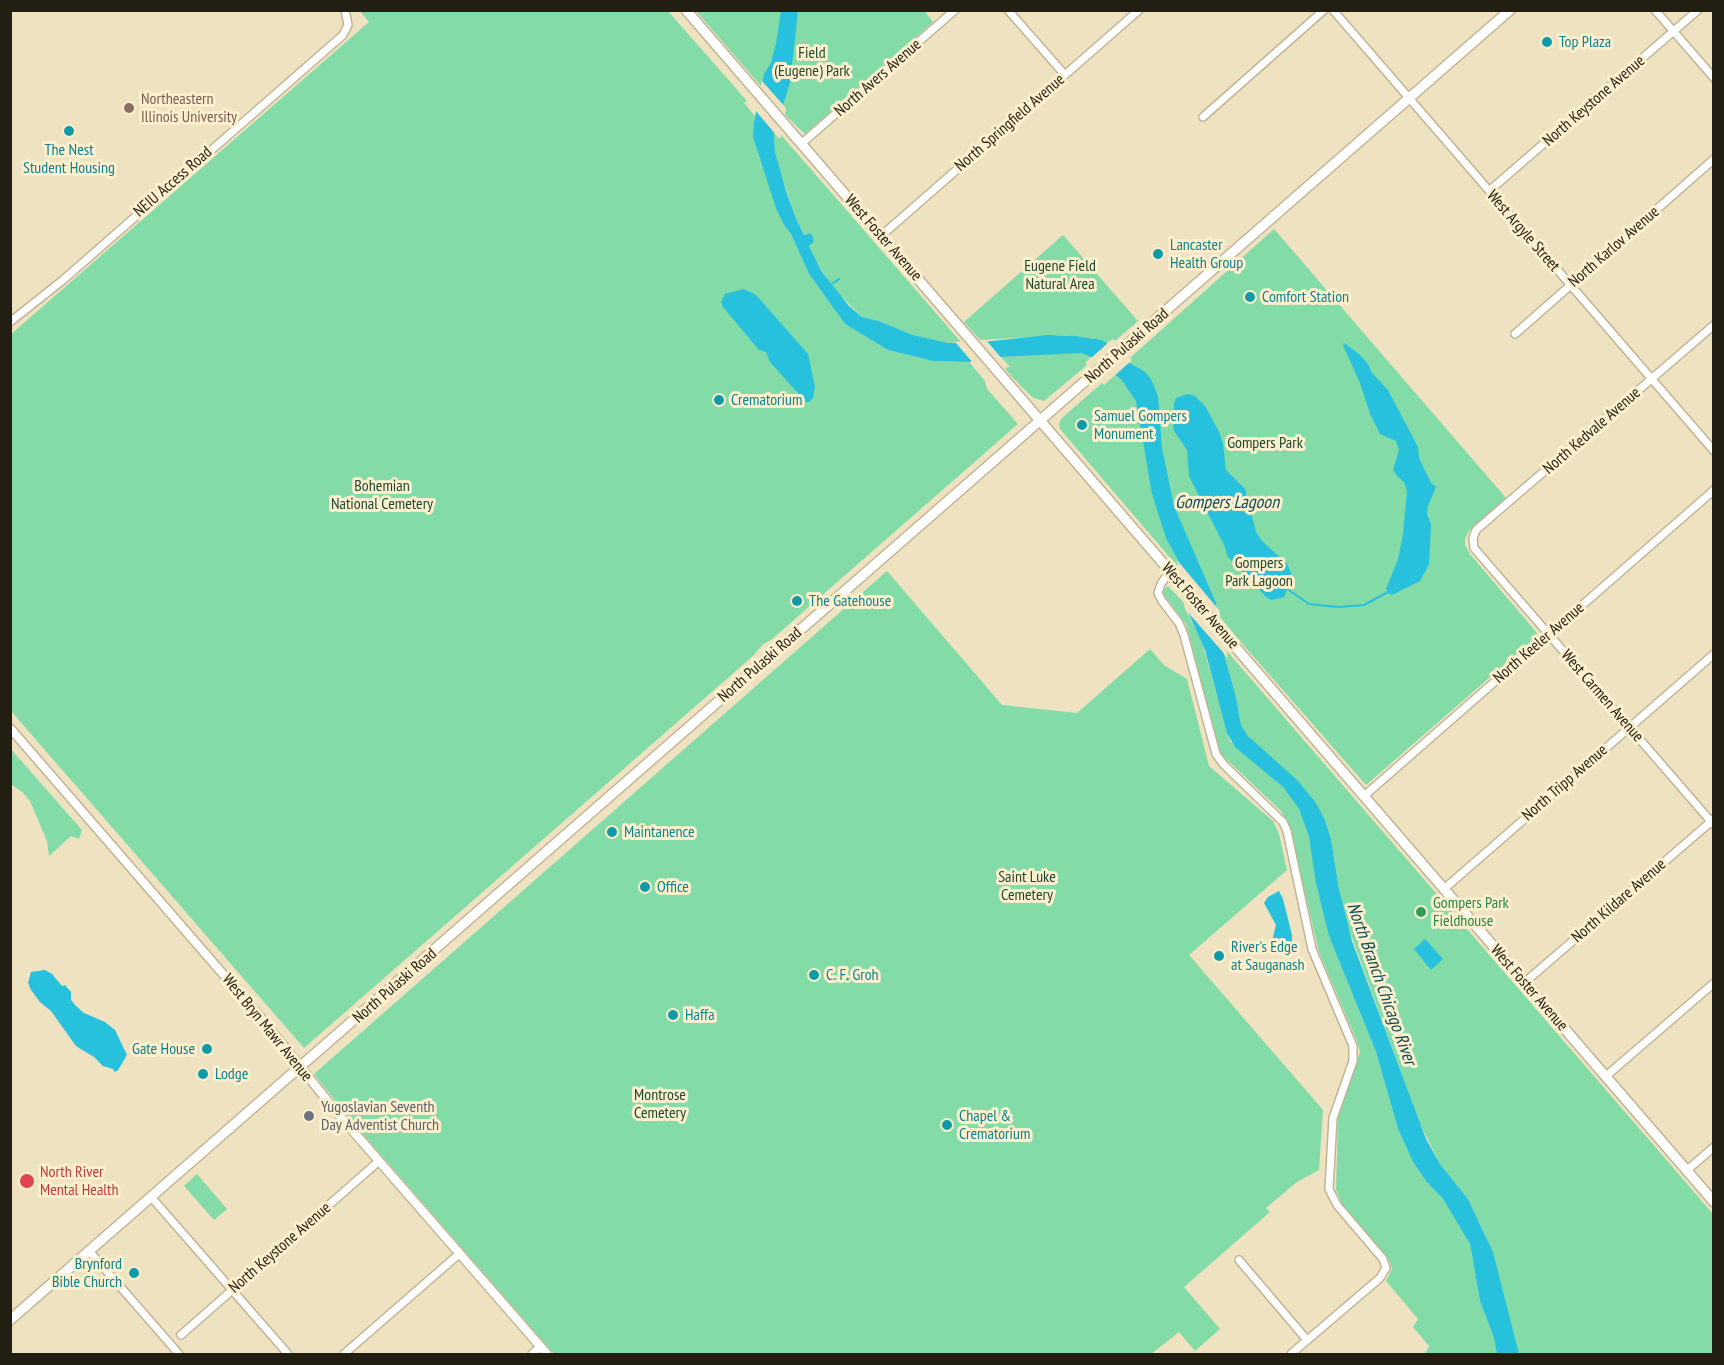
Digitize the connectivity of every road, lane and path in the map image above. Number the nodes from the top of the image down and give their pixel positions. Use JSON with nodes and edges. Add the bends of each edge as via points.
{"nodes":[{"id":1,"x":345,"y":10,"type":"edge"},
{"id":2,"x":686,"y":10,"type":"edge"},
{"id":3,"x":955,"y":10,"type":"edge"},
{"id":4,"x":1008,"y":10,"type":"edge"},
{"id":5,"x":1139,"y":10,"type":"edge"},
{"id":6,"x":1324,"y":10,"type":"edge"},
{"id":7,"x":1333,"y":10,"type":"edge"},
{"id":8,"x":1510,"y":10,"type":"edge"},
{"id":9,"x":1655,"y":10,"type":"edge"},
{"id":10,"x":1698,"y":10,"type":"edge"},
{"id":11,"x":1674,"y":32,"type":"junction"},
{"id":12,"x":1065,"y":75,"type":"junction"},
{"id":13,"x":1713,"y":78,"type":"edge"},
{"id":14,"x":1410,"y":98,"type":"junction"},
{"id":15,"x":1203,"y":117,"type":"dead end"},
{"id":16,"x":801,"y":144,"type":"junction"},
{"id":17,"x":1713,"y":159,"type":"edge"},
{"id":18,"x":1490,"y":191,"type":"junction"},
{"id":19,"x":881,"y":236,"type":"junction"},
{"id":20,"x":1570,"y":285,"type":"junction"},
{"id":21,"x":10,"y":322,"type":"edge"},
{"id":22,"x":1713,"y":325,"type":"edge"},
{"id":23,"x":1515,"y":334,"type":"dead end"},
{"id":24,"x":1652,"y":379,"type":"junction"},
{"id":25,"x":1041,"y":420,"type":"junction"},
{"id":26,"x":1713,"y":451,"type":"edge"},
{"id":27,"x":1713,"y":490,"type":"edge"},
{"id":28,"x":1473,"y":538,"type":"joint"},
{"id":29,"x":1170,"y":570,"type":"junction"},
{"id":30,"x":1548,"y":635,"type":"junction"},
{"id":31,"x":1713,"y":654,"type":"edge"},
{"id":32,"x":1629,"y":727,"type":"junction"},
{"id":33,"x":10,"y":728,"type":"edge"},
{"id":34,"x":1364,"y":796,"type":"junction"},
{"id":35,"x":1712,"y":822,"type":"edge"},
{"id":36,"x":1444,"y":889,"type":"junction"},
{"id":37,"x":1524,"y":983,"type":"junction"},
{"id":38,"x":1713,"y":983,"type":"edge"},
{"id":39,"x":301,"y":1068,"type":"junction"},
{"id":40,"x":1605,"y":1077,"type":"junction"},
{"id":41,"x":1713,"y":1147,"type":"edge"},
{"id":42,"x":379,"y":1161,"type":"junction"},
{"id":43,"x":1686,"y":1171,"type":"junction"},
{"id":44,"x":152,"y":1198,"type":"junction"},
{"id":45,"x":1713,"y":1202,"type":"edge"},
{"id":46,"x":90,"y":1252,"type":"junction"},
{"id":47,"x":459,"y":1254,"type":"junction"},
{"id":48,"x":1239,"y":1260,"type":"dead end"},
{"id":49,"x":232,"y":1290,"type":"junction"},
{"id":50,"x":10,"y":1320,"type":"edge"},
{"id":51,"x":181,"y":1335,"type":"dead end"},
{"id":52,"x":1307,"y":1340,"type":"junction"},
{"id":53,"x":540,"y":1347,"type":"junction"},
{"id":54,"x":179,"y":1354,"type":"edge"},
{"id":55,"x":288,"y":1354,"type":"edge"},
{"id":56,"x":344,"y":1354,"type":"edge"},
{"id":57,"x":532,"y":1354,"type":"edge"},
{"id":58,"x":547,"y":1354,"type":"edge"},
{"id":59,"x":1291,"y":1354,"type":"edge"}],
"edges":[{"from":1,"to":21,"type":"street","name":"NEIU Access Road","via":[[348,25],[343,35]]},
{"from":2,"to":16,"type":"main road","name":"West Foster Avenue"},
{"from":3,"to":16,"type":"street","name":"North Avers Avenue"},
{"from":4,"to":12,"type":"street"},
{"from":5,"to":12,"type":"street","name":"North Springfield Avenue"},
{"from":6,"to":15,"type":"street"},
{"from":7,"to":14,"type":"street","name":"West Argyle Street"},
{"from":8,"to":14,"type":"main road","name":"North Pulaski Road"},
{"from":9,"to":11,"type":"street"},
{"from":10,"to":11,"type":"street","name":"North Keystone Avenue"},
{"from":11,"to":13,"type":"street"},
{"from":11,"to":18,"type":"street","name":"North Keystone Avenue"},
{"from":12,"to":19,"type":"street","name":"North Springfield Avenue"},
{"from":14,"to":18,"type":"street","name":"West Argyle Street"},
{"from":14,"to":25,"type":"main road","name":"North Pulaski Road"},
{"from":16,"to":19,"type":"main road","name":"West Foster Avenue"},
{"from":17,"to":20,"type":"street","name":"North Karlov Avenue"},
{"from":18,"to":20,"type":"street","name":"West Argyle Street"},
{"from":19,"to":25,"type":"main road","name":"West Foster Avenue"},
{"from":20,"to":23,"type":"street","name":"North Karlov Avenue"},
{"from":20,"to":24,"type":"street","name":"West Argyle Street"},
{"from":22,"to":24,"type":"street","name":"North Kedvale Avenue"},
{"from":24,"to":26,"type":"street","name":"West Argyle Street"},
{"from":24,"to":28,"type":"street","name":"North Kedvale Avenue","via":[[1476,530]]},
{"from":25,"to":29,"type":"main road","name":"West Foster Avenue"},
{"from":25,"to":39,"type":"main road","name":"North Pulaski Road"},
{"from":27,"to":30,"type":"street","name":"North Keeler Avenue"},
{"from":28,"to":30,"type":"street","name":"West Carmen Avenue","via":[[1474,548]]},
{"from":29,"to":34,"type":"main road","name":"West Foster Avenue"},
{"from":29,"to":52,"type":"street","via":[[1158,592],[1184,635],[1216,754],[1287,831],[1312,949],[1353,1046],[1354,1056],[1333,1118],[1329,1189],[1386,1268],[1380,1278]]},
{"from":30,"to":32,"type":"street","name":"West Carmen Avenue"},
{"from":30,"to":34,"type":"street","name":"North Keeler Avenue"},
{"from":31,"to":32,"type":"street","name":"North Tripp Avenue"},
{"from":32,"to":35,"type":"street","name":"West Carmen Avenue"},
{"from":32,"to":36,"type":"street","name":"North Tripp Avenue"},
{"from":33,"to":39,"type":"street","name":"West Bryn Mawr Avenue"},
{"from":34,"to":36,"type":"main road","name":"West Foster Avenue"},
{"from":35,"to":37,"type":"street","name":"North Kildare Avenue"},
{"from":36,"to":37,"type":"main road","name":"West Foster Avenue"},
{"from":37,"to":40,"type":"main road","name":"West Foster Avenue"},
{"from":38,"to":40,"type":"street"},
{"from":39,"to":42,"type":"street","name":"West Bryn Mawr Avenue"},
{"from":39,"to":44,"type":"main road","name":"North Pulaski Road"},
{"from":40,"to":43,"type":"main road","name":"West Foster Avenue"},
{"from":41,"to":43,"type":"street"},
{"from":42,"to":47,"type":"street","name":"West Bryn Mawr Avenue"},
{"from":42,"to":49,"type":"street","name":"North Keystone Avenue"},
{"from":43,"to":45,"type":"main road","name":"West Foster Avenue"},
{"from":44,"to":46,"type":"main road","name":"North Pulaski Road"},
{"from":44,"to":49,"type":"street"},
{"from":46,"to":50,"type":"main road","name":"North Pulaski Road"},
{"from":46,"to":54,"type":"street"},
{"from":47,"to":53,"type":"street","name":"West Bryn Mawr Avenue"},
{"from":47,"to":56,"type":"street"},
{"from":48,"to":52,"type":"street"},
{"from":49,"to":51,"type":"street","name":"North Keystone Avenue"},
{"from":49,"to":55,"type":"street"},
{"from":52,"to":59,"type":"street"},
{"from":53,"to":57,"type":"street"},
{"from":53,"to":58,"type":"street","name":"West Bryn Mawr Avenue"}]}
